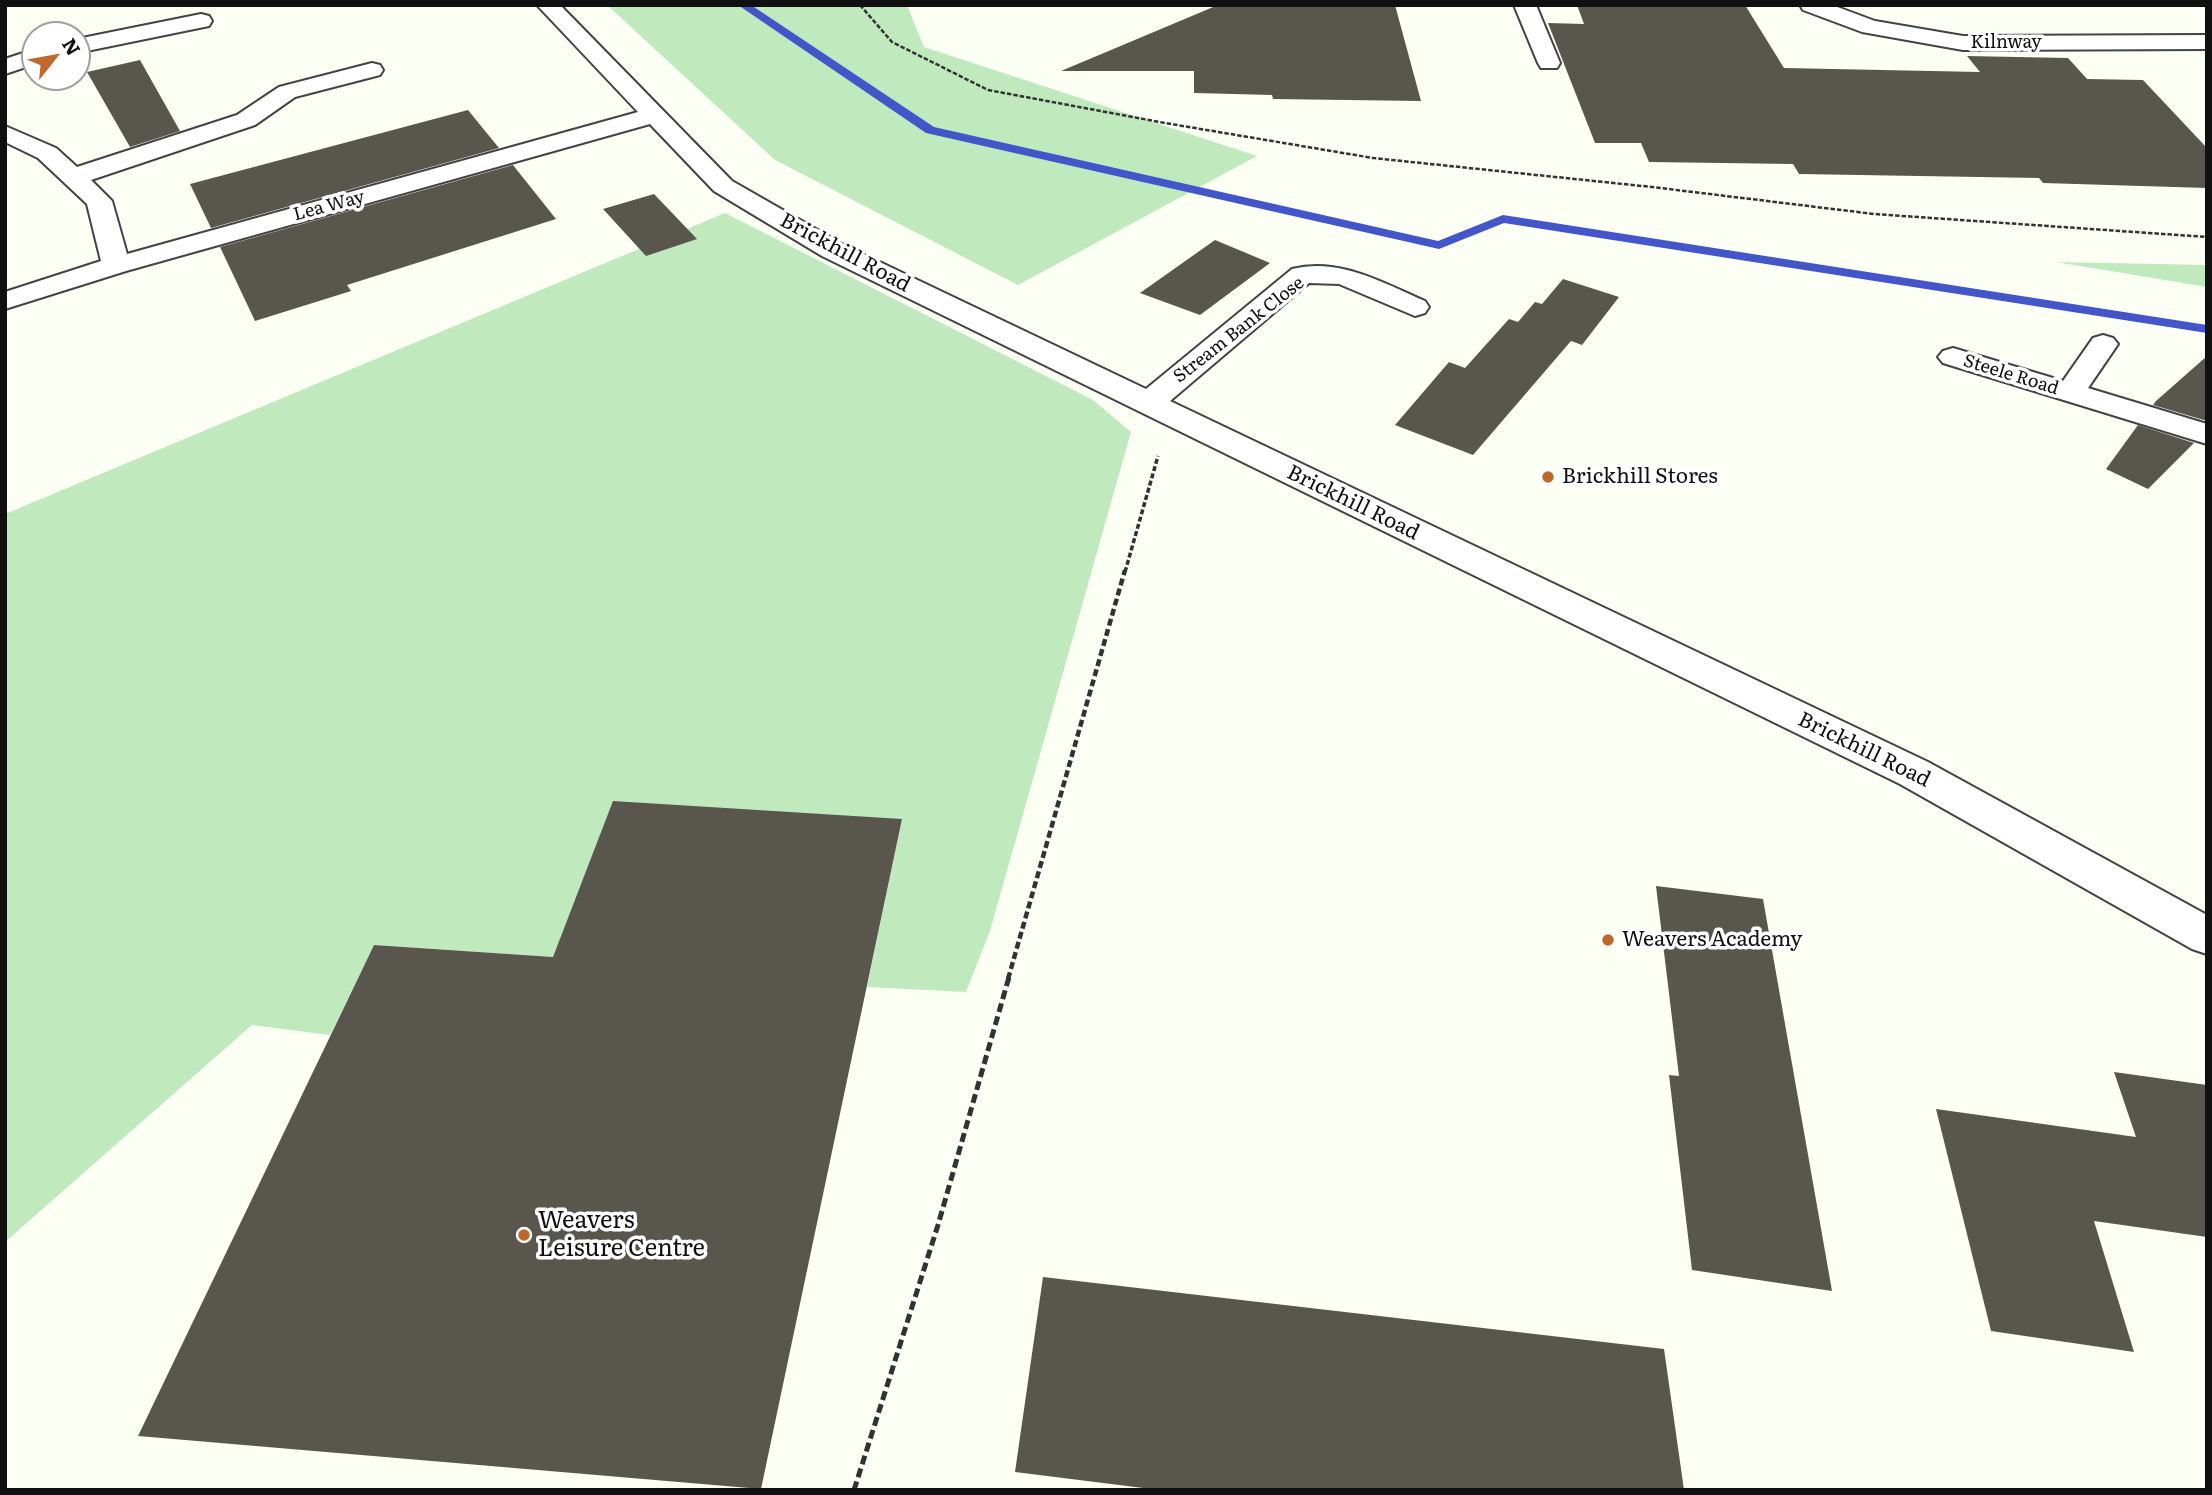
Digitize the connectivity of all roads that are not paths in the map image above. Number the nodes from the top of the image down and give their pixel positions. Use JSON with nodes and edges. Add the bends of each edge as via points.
{"nodes":[{"id":1,"x":548,"y":5,"type":"edge"},
{"id":2,"x":1525,"y":5,"type":"edge"},
{"id":3,"x":1811,"y":5,"type":"edge"},
{"id":4,"x":201,"y":20,"type":"dead end"},
{"id":5,"x":2207,"y":42,"type":"edge"},
{"id":6,"x":91,"y":43,"type":"edge"},
{"id":7,"x":1549,"y":63,"type":"dead end"},
{"id":8,"x":372,"y":70,"type":"dead end"},
{"id":9,"x":655,"y":116,"type":"junction"},
{"id":10,"x":5,"y":133,"type":"edge"},
{"id":11,"x":73,"y":177,"type":"junction"},
{"id":12,"x":116,"y":265,"type":"junction"},
{"id":13,"x":5,"y":301,"type":"edge"},
{"id":14,"x":1415,"y":307,"type":"dead end"},
{"id":15,"x":2103,"y":344,"type":"dead end"},
{"id":16,"x":1953,"y":357,"type":"dead end"},
{"id":17,"x":2070,"y":393,"type":"junction"},
{"id":18,"x":1158,"y":410,"type":"junction"},
{"id":19,"x":2207,"y":435,"type":"edge"},
{"id":20,"x":2207,"y":936,"type":"edge"}],
"edges":[{"from":1,"to":9,"type":"street","name":"Brickhill Road"},
{"from":2,"to":7,"type":"street"},
{"from":3,"to":5,"type":"street","name":"Kilnway","via":[[1870,27],[1963,43]]},
{"from":4,"to":6,"type":"street"},
{"from":8,"to":11,"type":"street","via":[[286,92],[246,120]]},
{"from":9,"to":12,"type":"street","name":"Lea Way"},
{"from":9,"to":18,"type":"street","name":"Brickhill Road","via":[[723,186],[832,250]]},
{"from":10,"to":11,"type":"street","via":[[47,153]]},
{"from":11,"to":12,"type":"street","via":[[99,201]]},
{"from":12,"to":13,"type":"street","name":"Lea Way"},
{"from":14,"to":18,"type":"street","name":"Stream Bank Close","via":[[1343,276],[1302,275]]},
{"from":15,"to":17,"type":"street","name":"Steele Road"},
{"from":16,"to":17,"type":"street","name":"Steele Road"},
{"from":17,"to":19,"type":"street","name":"Steele Road"},
{"from":18,"to":20,"type":"street","name":"Brickhill Road","via":[[1914,773]]}]}
